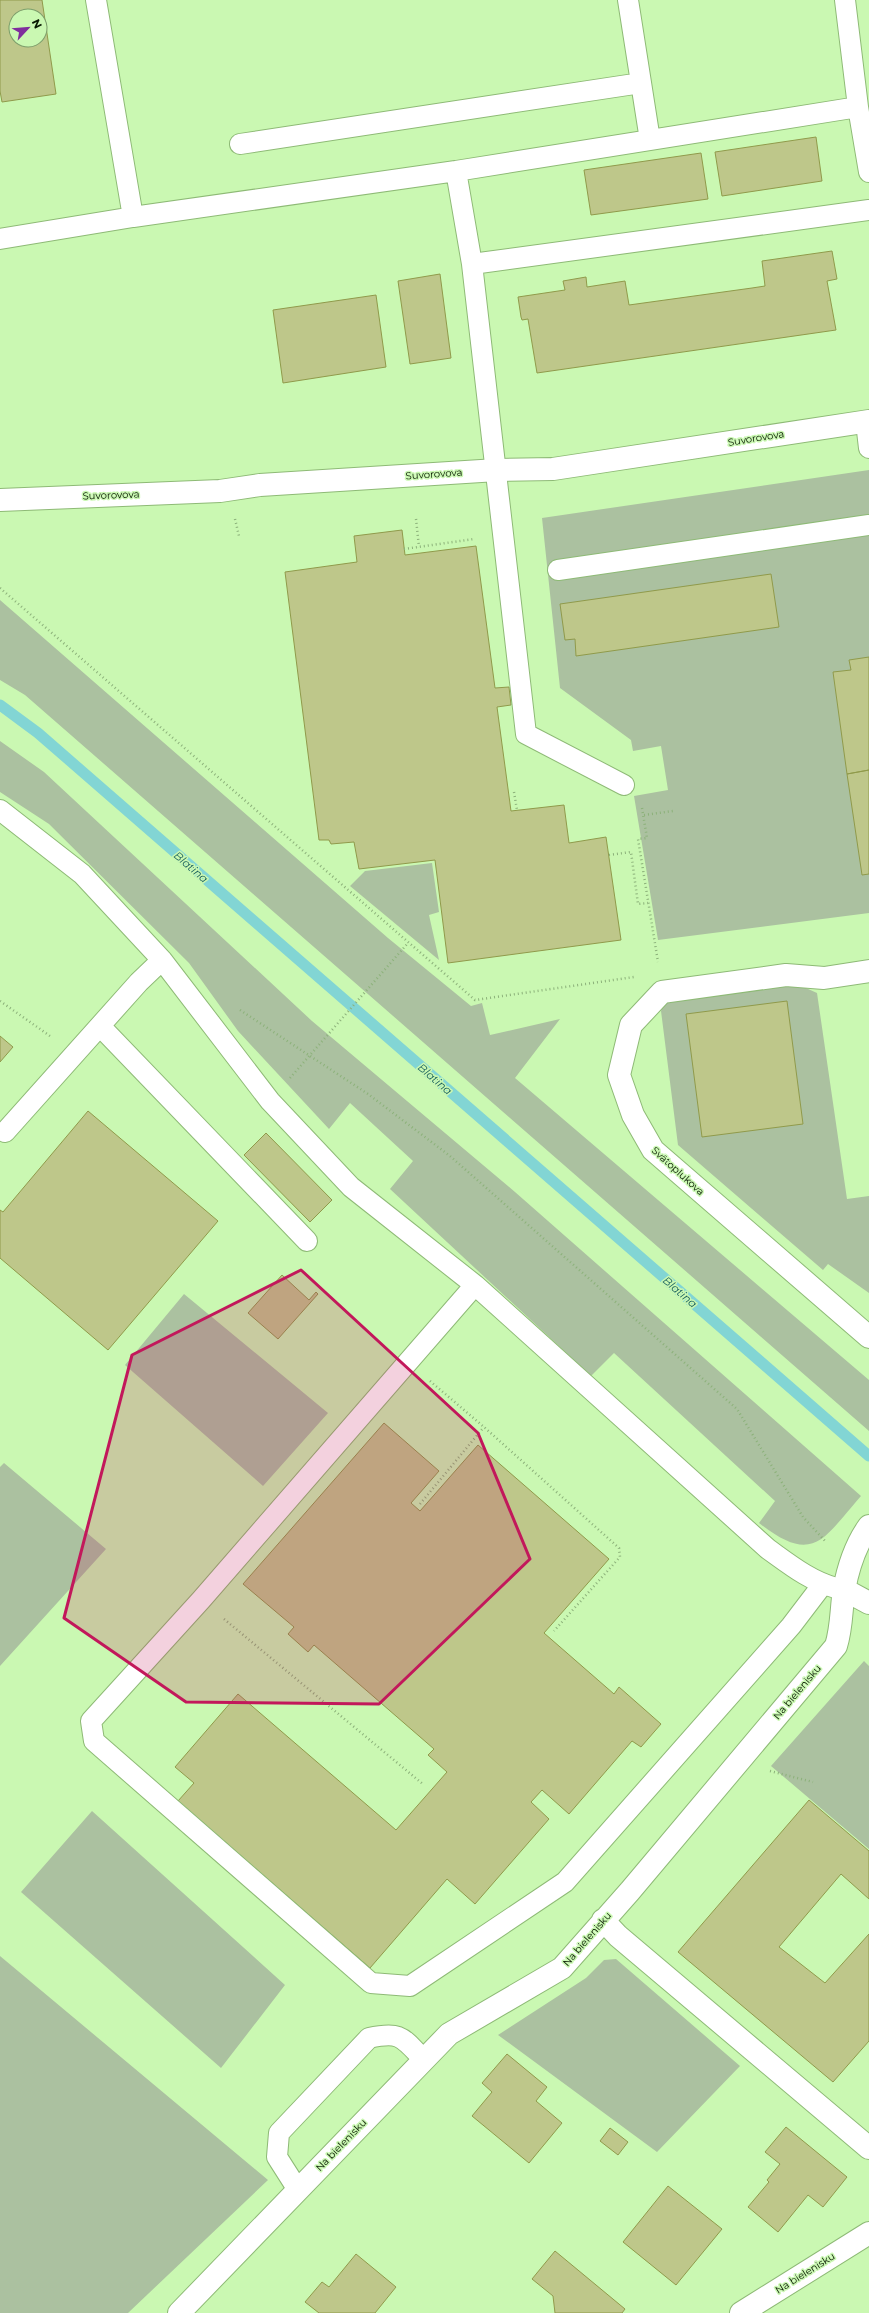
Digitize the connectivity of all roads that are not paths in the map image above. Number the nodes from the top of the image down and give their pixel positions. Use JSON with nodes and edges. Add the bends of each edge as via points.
{"nodes":[{"id":1,"x":96,"y":0,"type":"edge"},
{"id":2,"x":628,"y":0,"type":"edge"},
{"id":3,"x":845,"y":0,"type":"edge"},
{"id":4,"x":640,"y":83,"type":"junction"},
{"id":5,"x":858,"y":107,"type":"junction"},
{"id":6,"x":650,"y":140,"type":"junction"},
{"id":7,"x":240,"y":144,"type":"dead end"},
{"id":8,"x":456,"y":171,"type":"junction"},
{"id":9,"x":869,"y":172,"type":"edge"},
{"id":10,"x":869,"y":210,"type":"edge"},
{"id":11,"x":133,"y":217,"type":"junction"},
{"id":12,"x":0,"y":239,"type":"edge"},
{"id":13,"x":472,"y":264,"type":"junction"},
{"id":14,"x":867,"y":421,"type":"edge"},
{"id":15,"x":869,"y":448,"type":"edge"},
{"id":16,"x":497,"y":470,"type":"junction"},
{"id":17,"x":0,"y":500,"type":"edge"},
{"id":18,"x":869,"y":525,"type":"edge"},
{"id":19,"x":558,"y":570,"type":"dead end"},
{"id":20,"x":624,"y":786,"type":"dead end"},
{"id":21,"x":0,"y":810,"type":"edge"},
{"id":22,"x":162,"y":960,"type":"junction"},
{"id":23,"x":869,"y":971,"type":"edge"},
{"id":24,"x":100,"y":1026,"type":"junction"},
{"id":25,"x":6,"y":1132,"type":"dead end"},
{"id":26,"x":307,"y":1241,"type":"dead end"},
{"id":27,"x":476,"y":1285,"type":"junction"},
{"id":28,"x":869,"y":1337,"type":"edge"},
{"id":29,"x":869,"y":1526,"type":"edge"},
{"id":30,"x":823,"y":1584,"type":"junction"},
{"id":31,"x":844,"y":1590,"type":"junction"},
{"id":32,"x":869,"y":1603,"type":"edge"},
{"id":33,"x":603,"y":1920,"type":"junction"},
{"id":34,"x":424,"y":2060,"type":"junction"},
{"id":35,"x":869,"y":2148,"type":"edge"},
{"id":36,"x":298,"y":2190,"type":"junction"},
{"id":37,"x":869,"y":2233,"type":"edge"},
{"id":38,"x":179,"y":2313,"type":"edge"},
{"id":39,"x":741,"y":2313,"type":"edge"}],
"edges":[{"from":1,"to":11,"type":"lane"},
{"from":2,"to":4,"type":"lane"},
{"from":3,"to":5,"type":"lane"},
{"from":4,"to":6,"type":"lane"},
{"from":4,"to":7,"type":"lane"},
{"from":5,"to":6,"type":"lane"},
{"from":5,"to":9,"type":"lane"},
{"from":6,"to":8,"type":"lane"},
{"from":8,"to":11,"type":"lane"},
{"from":8,"to":13,"type":"lane"},
{"from":10,"to":13,"type":"lane"},
{"from":11,"to":12,"type":"lane"},
{"from":13,"to":16,"type":"lane"},
{"from":14,"to":15,"type":"lane","name":"Suvorovova"},
{"from":14,"to":16,"type":"street","name":"Suvorovova","via":[[553,469]]},
{"from":16,"to":17,"type":"street","name":"Suvorovova","via":[[220,491]]},
{"from":16,"to":20,"type":"lane","via":[[526,734]]},
{"from":18,"to":19,"type":"lane"},
{"from":21,"to":22,"type":"lane","via":[[82,874]]},
{"from":22,"to":24,"type":"lane"},
{"from":22,"to":27,"type":"lane","via":[[270,1101],[351,1187]]},
{"from":23,"to":28,"type":"street","name":"Svätoplukova","via":[[824,978],[786,975],[662,992],[631,1025],[619,1076],[633,1115],[653,1150]]},
{"from":24,"to":25,"type":"lane"},
{"from":24,"to":26,"type":"lane"},
{"from":27,"to":30,"type":"lane","via":[[768,1549]]},
{"from":27,"to":30,"type":"lane","via":[[201,1600],[91,1721],[94,1741],[371,1983],[410,1986],[565,1882],[791,1626]]},
{"from":29,"to":31,"type":"street","name":"Na bielenisku","via":[[859,1541]]},
{"from":30,"to":31,"type":"lane"},
{"from":31,"to":32,"type":"street"},
{"from":31,"to":33,"type":"street","name":"Na bielenisku","via":[[841,1628],[836,1646],[630,1892]]},
{"from":33,"to":34,"type":"street","name":"Na bielenisku","via":[[562,1968],[449,2034]]},
{"from":33,"to":35,"type":"street","via":[[618,1936]]},
{"from":34,"to":36,"type":"street","name":"Na bielenisku"},
{"from":34,"to":36,"type":"lane","via":[[403,2038],[390,2033],[369,2038],[279,2133],[277,2157]]},
{"from":36,"to":38,"type":"street","name":"Na bielenisku"},
{"from":37,"to":39,"type":"street","name":"Na bielenisku"}]}
